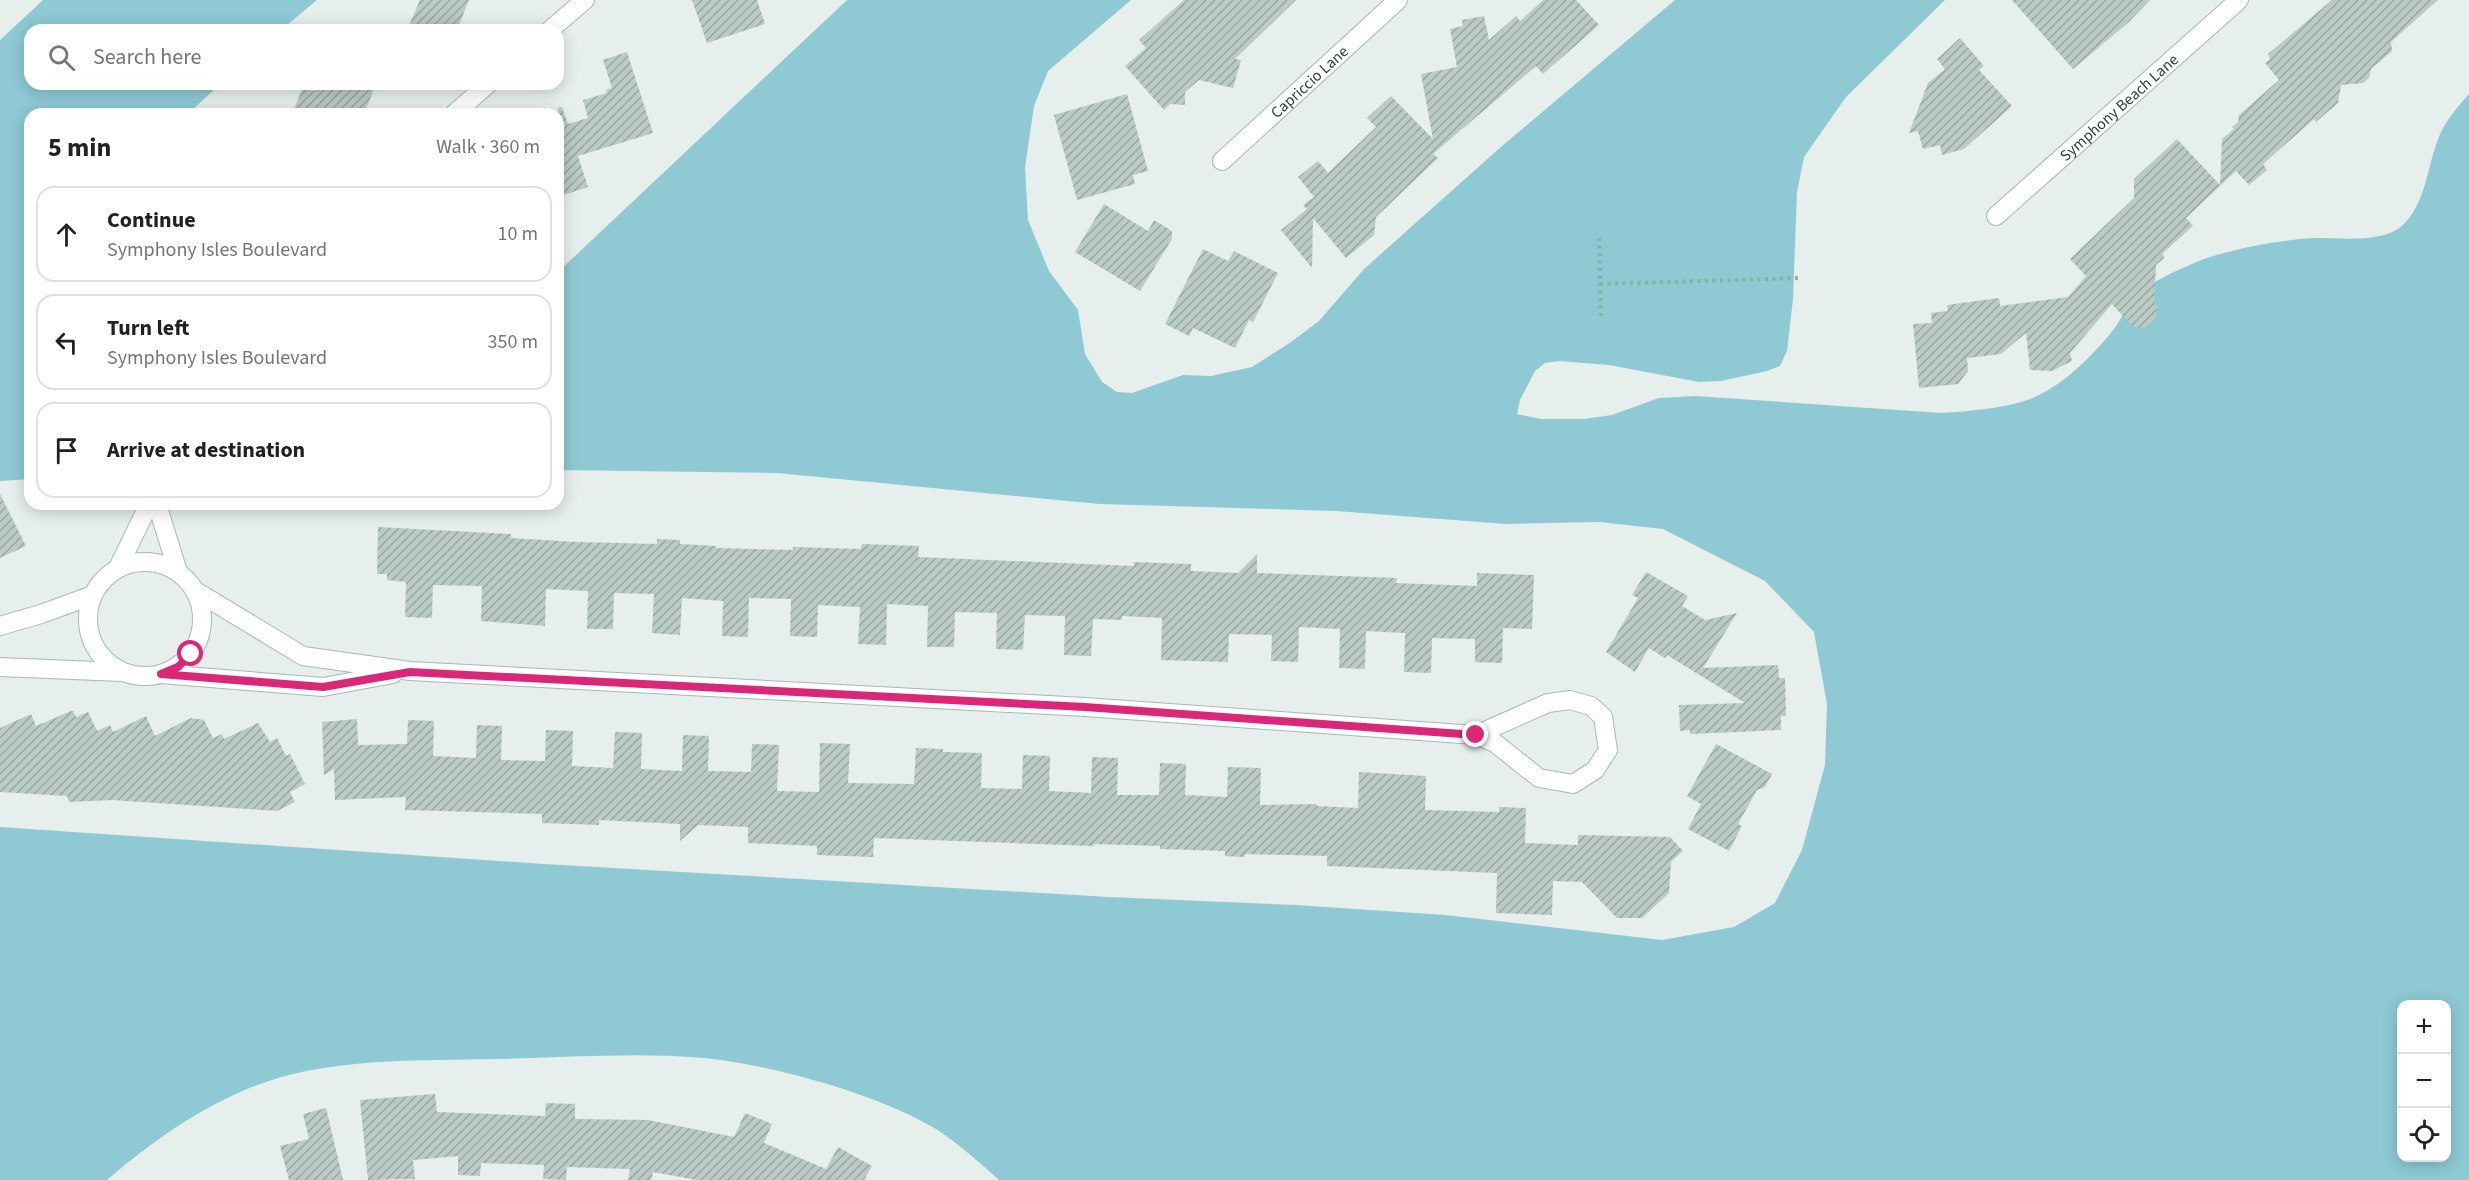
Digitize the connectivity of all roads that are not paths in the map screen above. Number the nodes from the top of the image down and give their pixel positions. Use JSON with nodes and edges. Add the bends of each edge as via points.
{"nodes":[{"id":1,"x":585,"y":0,"type":"edge"},
{"id":2,"x":1398,"y":0,"type":"edge"},
{"id":3,"x":2239,"y":0,"type":"edge"},
{"id":4,"x":557,"y":24,"type":"edge"},
{"id":5,"x":481,"y":90,"type":"edge"},
{"id":6,"x":461,"y":108,"type":"edge"},
{"id":7,"x":1222,"y":161,"type":"dead end"},
{"id":8,"x":1996,"y":216,"type":"dead end"},
{"id":9,"x":146,"y":510,"type":"edge"},
{"id":10,"x":159,"y":510,"type":"edge"},
{"id":11,"x":118,"y":568,"type":"junction"},
{"id":12,"x":178,"y":572,"type":"junction"},
{"id":13,"x":198,"y":593,"type":"junction"},
{"id":14,"x":93,"y":595,"type":"junction"},
{"id":15,"x":0,"y":626,"type":"edge"},
{"id":16,"x":0,"y":667,"type":"edge"},
{"id":17,"x":123,"y":672,"type":"junction"},
{"id":18,"x":410,"y":672,"type":"junction"},
{"id":19,"x":161,"y":674,"type":"junction"},
{"id":20,"x":1476,"y":735,"type":"junction"}],
"edges":[{"from":1,"to":4,"type":"street"},
{"from":2,"to":7,"type":"street","name":"Capriccio Lane"},
{"from":3,"to":8,"type":"street","name":"Symphony Beach Lane"},
{"from":5,"to":6,"type":"street"},
{"from":9,"to":11,"type":"street"},
{"from":10,"to":12,"type":"street"},
{"from":11,"to":12,"type":"street","via":[[149,562]]},
{"from":11,"to":14,"type":"street"},
{"from":12,"to":13,"type":"street"},
{"from":13,"to":18,"type":"street","via":[[303,656]]},
{"from":13,"to":19,"type":"street","via":[[203,619],[200,638],[178,667]]},
{"from":14,"to":15,"type":"street"},
{"from":14,"to":17,"type":"street","via":[[88,612],[89,631],[107,662]]},
{"from":16,"to":17,"type":"street"},
{"from":17,"to":19,"type":"street"},
{"from":18,"to":19,"type":"street","via":[[323,687]]},
{"from":18,"to":20,"type":"street","via":[[1085,707]]},
{"from":20,"to":20,"type":"street","via":[[1548,703],[1570,700],[1591,706],[1603,717],[1608,750],[1595,770],[1573,784],[1539,778],[1495,743]]}]}
